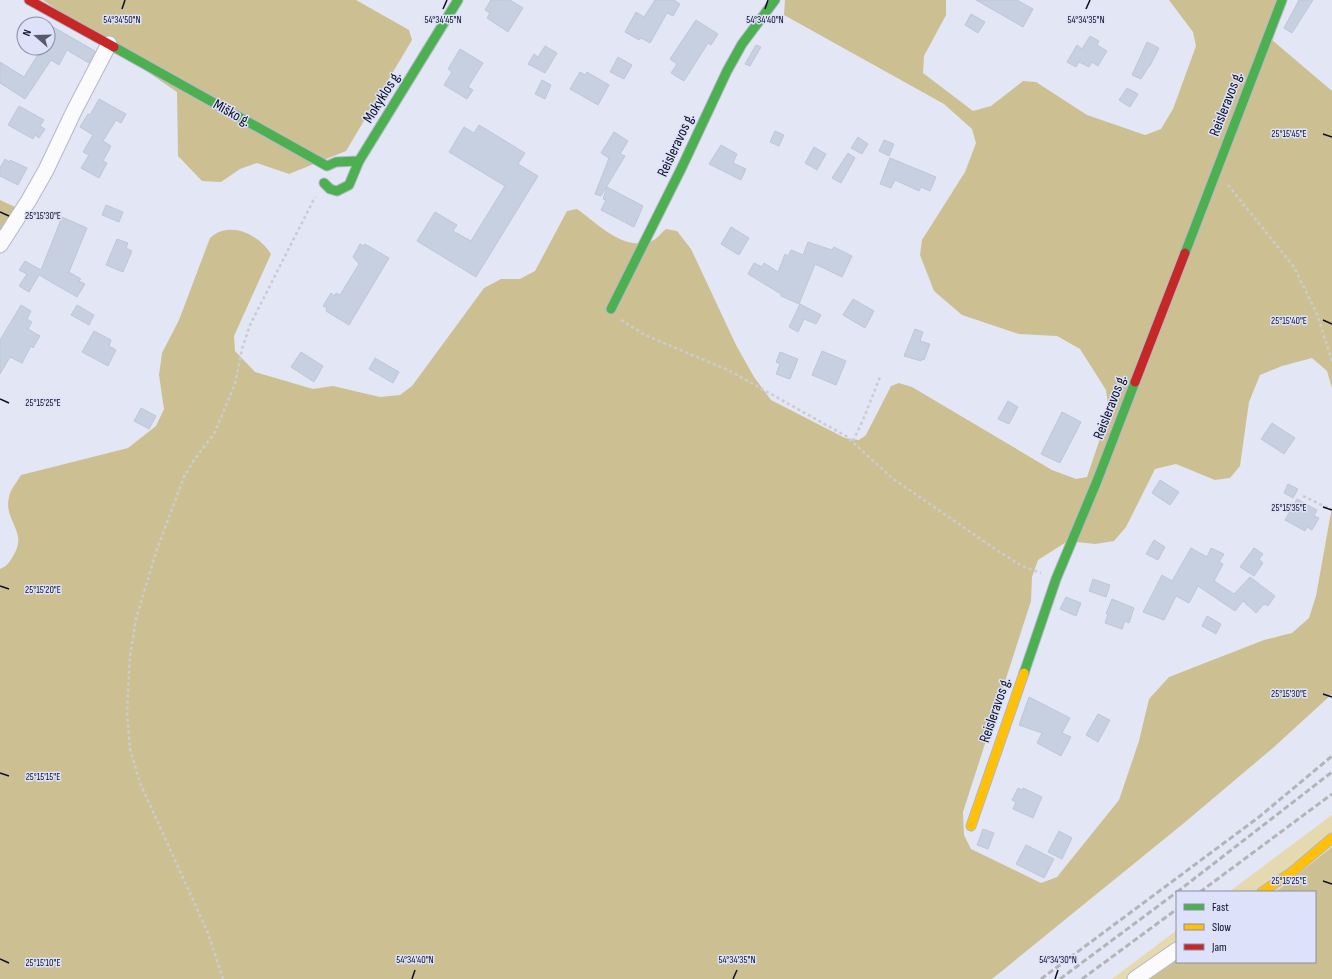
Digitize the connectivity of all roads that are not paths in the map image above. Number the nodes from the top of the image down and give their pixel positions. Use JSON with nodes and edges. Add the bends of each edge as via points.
{"nodes":[{"id":1,"x":29,"y":0,"type":"edge"},
{"id":2,"x":458,"y":0,"type":"edge"},
{"id":3,"x":775,"y":0,"type":"edge"},
{"id":4,"x":1282,"y":0,"type":"edge"},
{"id":5,"x":109,"y":44,"type":"junction"},
{"id":6,"x":359,"y":161,"type":"junction"},
{"id":7,"x":327,"y":166,"type":"junction"},
{"id":8,"x":324,"y":183,"type":"joint"},
{"id":9,"x":0,"y":245,"type":"edge"},
{"id":10,"x":611,"y":309,"type":"road end"},
{"id":11,"x":971,"y":826,"type":"dead end"},
{"id":12,"x":1332,"y":838,"type":"edge"},
{"id":13,"x":1264,"y":891,"type":"edge"},
{"id":14,"x":1176,"y":951,"type":"edge"},
{"id":15,"x":1136,"y":979,"type":"edge"}],
"edges":[{"from":1,"to":5,"type":"street","name":"Miško g."},
{"from":2,"to":6,"type":"street","name":"Mokyklos g."},
{"from":3,"to":10,"type":"street","name":"Reisleravos g.","via":[[742,44],[727,71]]},
{"from":4,"to":11,"type":"street","name":"Reisleravos g.","via":[[1097,481],[1056,579]]},
{"from":5,"to":7,"type":"street","name":"Miško g."},
{"from":5,"to":9,"type":"street","via":[[46,170]]},
{"from":6,"to":7,"type":"street","via":[[336,162]]},
{"from":6,"to":8,"type":"street","name":"Mokyklos g.","via":[[349,185],[343,189],[330,189]]},
{"from":7,"to":8,"type":"street","via":[[324,171]]},
{"from":12,"to":13,"type":"street","via":[[1292,872]]},
{"from":14,"to":15,"type":"street"}]}
